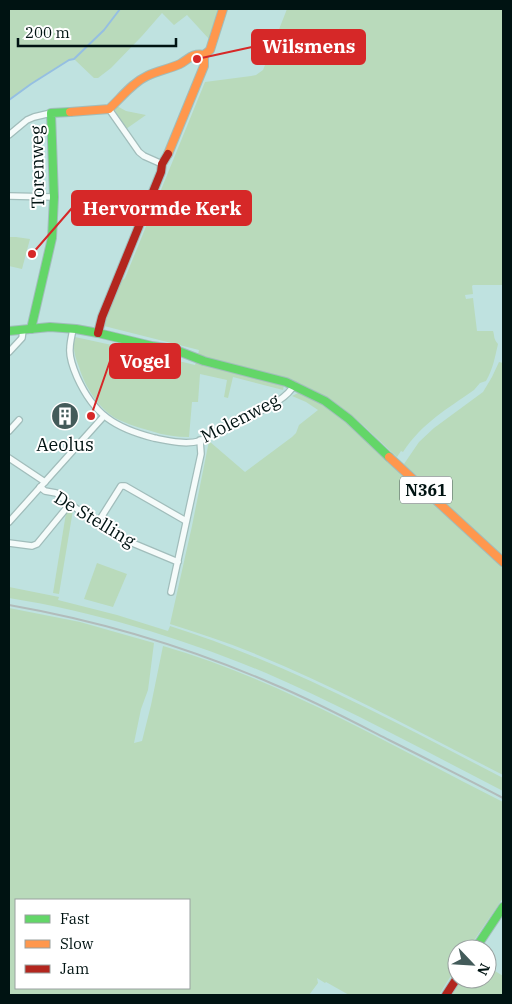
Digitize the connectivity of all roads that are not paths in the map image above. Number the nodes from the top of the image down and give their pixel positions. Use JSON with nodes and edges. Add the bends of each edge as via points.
{"nodes":[{"id":1,"x":223,"y":9,"type":"edge"},
{"id":2,"x":204,"y":55,"type":"junction"},
{"id":3,"x":109,"y":109,"type":"junction"},
{"id":4,"x":51,"y":113,"type":"junction"},
{"id":5,"x":9,"y":135,"type":"edge"},
{"id":6,"x":162,"y":164,"type":"junction"},
{"id":7,"x":9,"y":196,"type":"edge"},
{"id":8,"x":54,"y":197,"type":"junction"},
{"id":9,"x":31,"y":329,"type":"junction"},
{"id":10,"x":73,"y":329,"type":"junction"},
{"id":11,"x":23,"y":330,"type":"junction"},
{"id":12,"x":9,"y":331,"type":"edge"},
{"id":13,"x":98,"y":333,"type":"junction"},
{"id":14,"x":9,"y":352,"type":"edge"},
{"id":15,"x":294,"y":385,"type":"junction"},
{"id":16,"x":104,"y":416,"type":"junction"},
{"id":17,"x":19,"y":420,"type":"dead end"},
{"id":18,"x":9,"y":431,"type":"edge"},
{"id":19,"x":200,"y":440,"type":"junction"},
{"id":20,"x":9,"y":458,"type":"edge"},
{"id":21,"x":43,"y":484,"type":"junction"},
{"id":22,"x":69,"y":505,"type":"junction"},
{"id":23,"x":9,"y":522,"type":"edge"},
{"id":24,"x":186,"y":522,"type":"junction"},
{"id":25,"x":97,"y":524,"type":"junction"},
{"id":26,"x":9,"y":543,"type":"edge"},
{"id":27,"x":178,"y":562,"type":"junction"},
{"id":28,"x":503,"y":562,"type":"edge"},
{"id":29,"x":171,"y":592,"type":"dead end"},
{"id":30,"x":503,"y":907,"type":"edge"},
{"id":31,"x":482,"y":939,"type":"edge"}],
"edges":[{"from":1,"to":2,"type":"street","via":[[210,50]]},
{"from":2,"to":3,"type":"street","via":[[193,55],[146,76]]},
{"from":2,"to":6,"type":"street","via":[[205,63]]},
{"from":3,"to":4,"type":"street","name":"Torenweg"},
{"from":3,"to":6,"type":"street","via":[[139,152]]},
{"from":4,"to":5,"type":"street","via":[[27,120]]},
{"from":4,"to":8,"type":"street","name":"Torenweg"},
{"from":6,"to":13,"type":"street"},
{"from":7,"to":8,"type":"street"},
{"from":8,"to":9,"type":"street","name":"Torenweg","via":[[50,250]]},
{"from":9,"to":10,"type":"street","number":"N361"},
{"from":9,"to":11,"type":"street","number":"N361"},
{"from":10,"to":13,"type":"street","number":"N361"},
{"from":10,"to":16,"type":"street","name":"Molenweg","via":[[70,348],[75,371],[83,390]]},
{"from":11,"to":12,"type":"street","number":"N361"},
{"from":11,"to":14,"type":"street","via":[[21,340]]},
{"from":13,"to":15,"type":"street","number":"N361"},
{"from":15,"to":19,"type":"street","name":"Molenweg","via":[[287,395],[266,408]]},
{"from":15,"to":28,"type":"street","number":"N361","via":[[325,401],[349,419]]},
{"from":16,"to":19,"type":"street","name":"Molenweg","via":[[119,426],[170,442]]},
{"from":16,"to":21,"type":"street"},
{"from":17,"to":18,"type":"street"},
{"from":19,"to":24,"type":"street","via":[[201,454]]},
{"from":20,"to":21,"type":"street","name":"De Stelling"},
{"from":21,"to":22,"type":"street","name":"De Stelling","via":[[45,490],[56,493]]},
{"from":21,"to":23,"type":"street"},
{"from":22,"to":25,"type":"street","name":"De Stelling"},
{"from":22,"to":26,"type":"street","via":[[37,544]]},
{"from":24,"to":25,"type":"street","via":[[121,486]]},
{"from":24,"to":27,"type":"street"},
{"from":25,"to":27,"type":"street","name":"De Stelling"},
{"from":27,"to":29,"type":"street"},
{"from":30,"to":31,"type":"street"}]}
